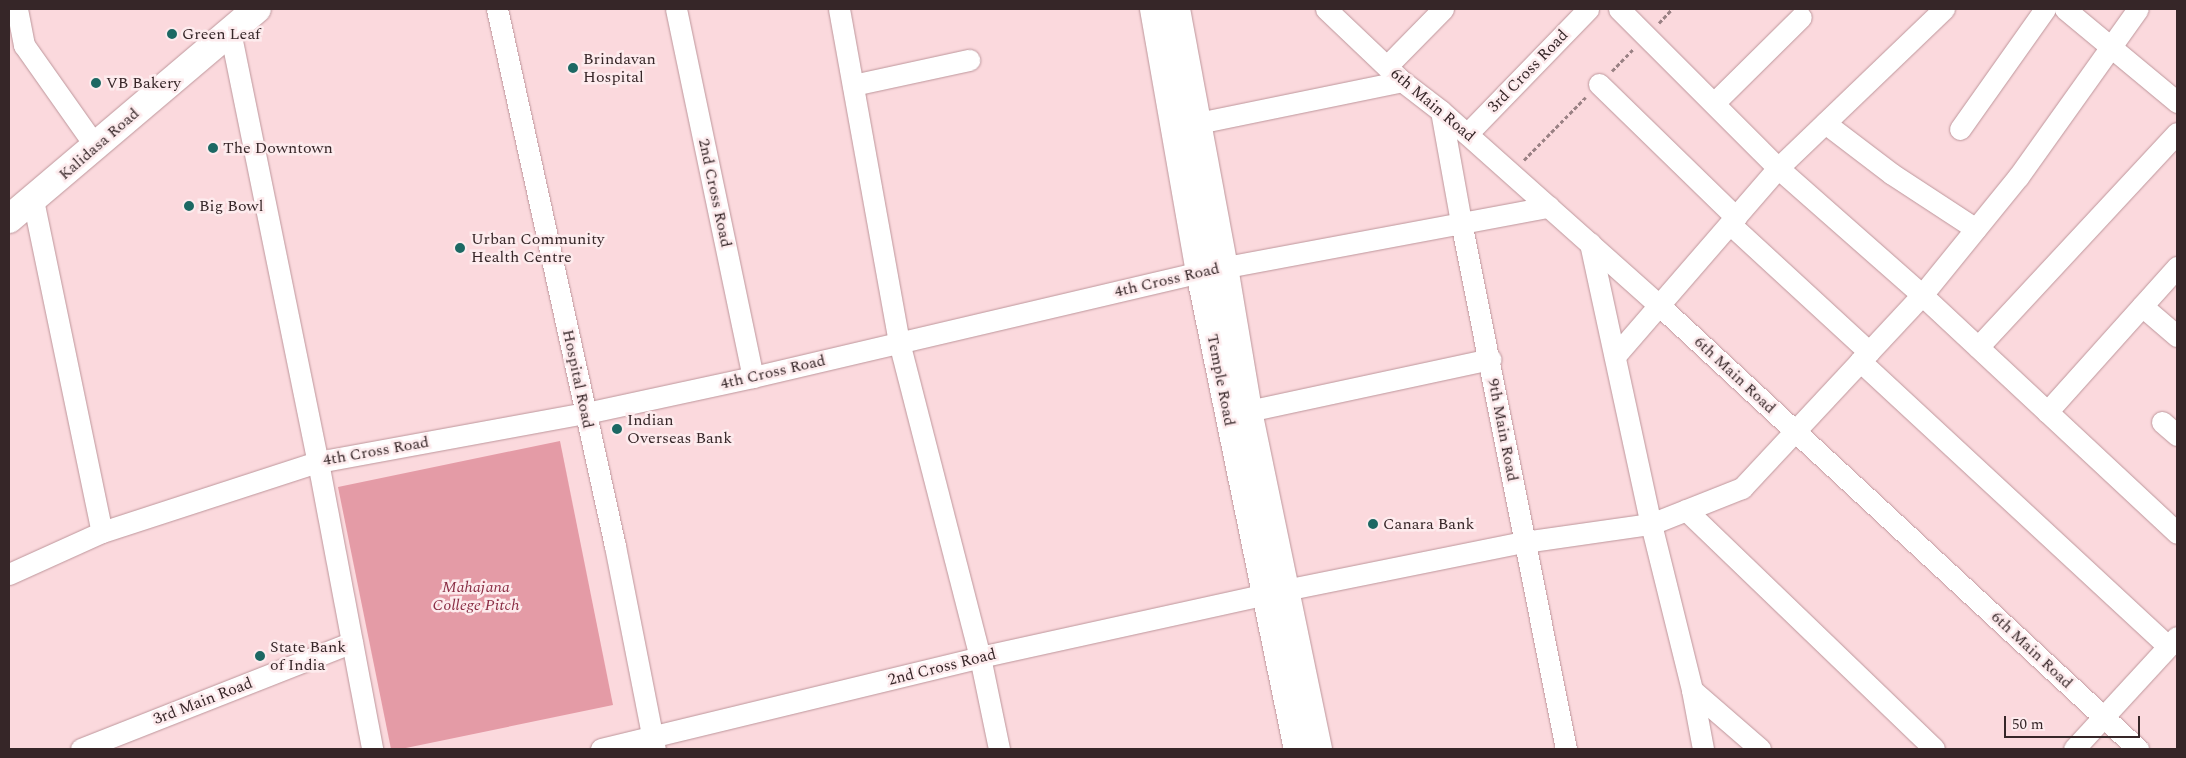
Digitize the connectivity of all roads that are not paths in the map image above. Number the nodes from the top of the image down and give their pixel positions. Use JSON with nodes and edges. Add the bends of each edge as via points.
{"nodes":[{"id":1,"x":17,"y":9,"type":"edge"},
{"id":2,"x":497,"y":9,"type":"edge"},
{"id":3,"x":676,"y":9,"type":"edge"},
{"id":4,"x":839,"y":9,"type":"edge"},
{"id":5,"x":1154,"y":9,"type":"edge"},
{"id":6,"x":1176,"y":9,"type":"edge"},
{"id":7,"x":1326,"y":9,"type":"edge"},
{"id":8,"x":1443,"y":9,"type":"edge"},
{"id":9,"x":1588,"y":9,"type":"edge"},
{"id":10,"x":1619,"y":9,"type":"edge"},
{"id":11,"x":1944,"y":9,"type":"edge"},
{"id":12,"x":2045,"y":9,"type":"edge"},
{"id":13,"x":2065,"y":9,"type":"edge"},
{"id":14,"x":2138,"y":9,"type":"edge"},
{"id":15,"x":1801,"y":16,"type":"dead end"},
{"id":16,"x":240,"y":17,"type":"edge"},
{"id":17,"x":2110,"y":46,"type":"junction"},
{"id":18,"x":968,"y":60,"type":"dead end"},
{"id":19,"x":1386,"y":66,"type":"junction"},
{"id":20,"x":1402,"y":81,"type":"junction"},
{"id":21,"x":1599,"y":84,"type":"dead end"},
{"id":22,"x":853,"y":85,"type":"junction"},
{"id":23,"x":2177,"y":102,"type":"edge"},
{"id":24,"x":1714,"y":103,"type":"junction"},
{"id":25,"x":1441,"y":111,"type":"junction"},
{"id":26,"x":1198,"y":123,"type":"junction"},
{"id":27,"x":1825,"y":123,"type":"junction"},
{"id":28,"x":1960,"y":129,"type":"dead end"},
{"id":29,"x":2177,"y":132,"type":"edge"},
{"id":30,"x":1467,"y":134,"type":"junction"},
{"id":31,"x":96,"y":147,"type":"junction"},
{"id":32,"x":1778,"y":168,"type":"junction"},
{"id":33,"x":34,"y":200,"type":"junction"},
{"id":34,"x":1549,"y":207,"type":"junction"},
{"id":35,"x":9,"y":220,"type":"edge"},
{"id":36,"x":1733,"y":221,"type":"junction"},
{"id":37,"x":1461,"y":222,"type":"junction"},
{"id":38,"x":1976,"y":229,"type":"junction"},
{"id":39,"x":1590,"y":243,"type":"junction"},
{"id":40,"x":2177,"y":267,"type":"edge"},
{"id":41,"x":1212,"y":270,"type":"junction"},
{"id":42,"x":1922,"y":295,"type":"junction"},
{"id":43,"x":1660,"y":306,"type":"junction"},
{"id":44,"x":2142,"y":306,"type":"junction"},
{"id":45,"x":2177,"y":336,"type":"edge"},
{"id":46,"x":899,"y":342,"type":"junction"},
{"id":47,"x":1978,"y":347,"type":"junction"},
{"id":48,"x":1615,"y":356,"type":"junction"},
{"id":49,"x":1865,"y":356,"type":"junction"},
{"id":50,"x":1490,"y":359,"type":"junction"},
{"id":51,"x":753,"y":377,"type":"junction"},
{"id":52,"x":1248,"y":411,"type":"junction"},
{"id":53,"x":2048,"y":412,"type":"junction"},
{"id":54,"x":586,"y":414,"type":"junction"},
{"id":55,"x":1795,"y":431,"type":"junction"},
{"id":56,"x":318,"y":462,"type":"junction"},
{"id":57,"x":1686,"y":510,"type":"junction"},
{"id":58,"x":1651,"y":524,"type":"junction"},
{"id":59,"x":102,"y":532,"type":"junction"},
{"id":60,"x":2177,"y":533,"type":"edge"},
{"id":61,"x":1524,"y":542,"type":"junction"},
{"id":62,"x":9,"y":574,"type":"edge"},
{"id":63,"x":1275,"y":593,"type":"junction"},
{"id":64,"x":2173,"y":641,"type":"edge"},
{"id":65,"x":352,"y":642,"type":"junction"},
{"id":66,"x":980,"y":657,"type":"junction"},
{"id":67,"x":1692,"y":690,"type":"junction"},
{"id":68,"x":2104,"y":717,"type":"junction"},
{"id":69,"x":654,"y":743,"type":"edge"},
{"id":70,"x":91,"y":747,"type":"edge"},
{"id":71,"x":372,"y":749,"type":"edge"},
{"id":72,"x":601,"y":749,"type":"edge"},
{"id":73,"x":999,"y":749,"type":"edge"},
{"id":74,"x":1298,"y":749,"type":"edge"},
{"id":75,"x":1318,"y":749,"type":"edge"},
{"id":76,"x":1566,"y":749,"type":"edge"},
{"id":77,"x":1703,"y":749,"type":"edge"},
{"id":78,"x":1760,"y":749,"type":"edge"},
{"id":79,"x":1934,"y":749,"type":"edge"},
{"id":80,"x":2074,"y":749,"type":"edge"},
{"id":81,"x":2138,"y":749,"type":"edge"}],
"edges":[{"from":1,"to":31,"type":"street","via":[[24,45]]},
{"from":2,"to":54,"type":"street","name":"Hospital Road"},
{"from":3,"to":51,"type":"street","name":"2nd Cross Road"},
{"from":4,"to":22,"type":"street"},
{"from":5,"to":41,"type":"street","name":"Temple Road"},
{"from":6,"to":26,"type":"street","name":"Temple Road"},
{"from":7,"to":19,"type":"street","name":"6th Main Road"},
{"from":8,"to":19,"type":"street"},
{"from":9,"to":30,"type":"street","name":"3rd Cross Road"},
{"from":10,"to":24,"type":"street"},
{"from":11,"to":27,"type":"street"},
{"from":12,"to":28,"type":"street"},
{"from":13,"to":17,"type":"street"},
{"from":14,"to":17,"type":"street","name":"2nd Cross Road"},
{"from":15,"to":24,"type":"street"},
{"from":16,"to":31,"type":"street","name":"Kalidasa Road"},
{"from":16,"to":56,"type":"street"},
{"from":17,"to":23,"type":"street"},
{"from":17,"to":38,"type":"street","name":"2nd Cross Road","via":[[2018,177]]},
{"from":18,"to":22,"type":"street"},
{"from":19,"to":20,"type":"street","name":"6th Main Road"},
{"from":20,"to":25,"type":"street","name":"6th Main Road"},
{"from":20,"to":26,"type":"street"},
{"from":21,"to":36,"type":"street"},
{"from":22,"to":46,"type":"street"},
{"from":24,"to":32,"type":"street"},
{"from":25,"to":30,"type":"street","name":"6th Main Road"},
{"from":25,"to":37,"type":"street","name":"9th Main Road"},
{"from":26,"to":41,"type":"street","name":"Temple Road"},
{"from":27,"to":32,"type":"street"},
{"from":27,"to":38,"type":"street","via":[[1892,174]]},
{"from":29,"to":47,"type":"street"},
{"from":30,"to":34,"type":"street","name":"6th Main Road"},
{"from":31,"to":33,"type":"street","name":"Kalidasa Road"},
{"from":32,"to":36,"type":"street"},
{"from":32,"to":42,"type":"street"},
{"from":33,"to":35,"type":"street","name":"Kalidasa Road"},
{"from":33,"to":59,"type":"street"},
{"from":34,"to":37,"type":"street","name":"4th Cross Road"},
{"from":34,"to":39,"type":"street","name":"6th Main Road"},
{"from":36,"to":43,"type":"street"},
{"from":36,"to":49,"type":"street"},
{"from":37,"to":41,"type":"street","name":"4th Cross Road"},
{"from":37,"to":50,"type":"street","name":"9th Main Road"},
{"from":38,"to":42,"type":"street","name":"2nd Cross Road"},
{"from":39,"to":43,"type":"street","name":"6th Main Road"},
{"from":39,"to":48,"type":"street"},
{"from":40,"to":44,"type":"street"},
{"from":41,"to":46,"type":"street","name":"4th Cross Road"},
{"from":41,"to":52,"type":"street","name":"Temple Road"},
{"from":41,"to":63,"type":"street","name":"Temple Road"},
{"from":42,"to":47,"type":"street"},
{"from":42,"to":49,"type":"street","name":"2nd Cross Road"},
{"from":43,"to":48,"type":"street"},
{"from":43,"to":55,"type":"street","name":"6th Main Road"},
{"from":44,"to":45,"type":"street"},
{"from":44,"to":53,"type":"street"},
{"from":46,"to":51,"type":"street","name":"4th Cross Road"},
{"from":46,"to":66,"type":"street"},
{"from":47,"to":53,"type":"street"},
{"from":48,"to":58,"type":"street"},
{"from":49,"to":55,"type":"street","name":"2nd Cross Road"},
{"from":49,"to":64,"type":"street"},
{"from":50,"to":52,"type":"street"},
{"from":50,"to":61,"type":"street","name":"9th Main Road"},
{"from":51,"to":54,"type":"street","name":"4th Cross Road"},
{"from":52,"to":63,"type":"street","name":"Temple Road"},
{"from":53,"to":60,"type":"street"},
{"from":54,"to":56,"type":"street","name":"4th Cross Road"},
{"from":54,"to":69,"type":"street","name":"Hospital Road"},
{"from":55,"to":57,"type":"street","name":"2nd Cross Road","via":[[1742,488]]},
{"from":55,"to":68,"type":"street","name":"6th Main Road"},
{"from":56,"to":59,"type":"street","name":"4th Cross Road"},
{"from":56,"to":65,"type":"street"},
{"from":57,"to":58,"type":"street","name":"2nd Cross Road"},
{"from":57,"to":79,"type":"street"},
{"from":58,"to":61,"type":"street","name":"2nd Cross Road"},
{"from":58,"to":67,"type":"street"},
{"from":59,"to":62,"type":"street","name":"4th Cross Road"},
{"from":61,"to":63,"type":"street","name":"2nd Cross Road"},
{"from":61,"to":76,"type":"street","name":"9th Main Road"},
{"from":63,"to":66,"type":"street","name":"2nd Cross Road"},
{"from":63,"to":74,"type":"street","name":"Temple Road"},
{"from":63,"to":75,"type":"street","name":"Temple Road"},
{"from":64,"to":68,"type":"street"},
{"from":65,"to":70,"type":"street","name":"3rd Main Road"},
{"from":65,"to":71,"type":"street"},
{"from":66,"to":69,"type":"street","name":"2nd Cross Road"},
{"from":66,"to":73,"type":"street"},
{"from":67,"to":77,"type":"street"},
{"from":67,"to":78,"type":"street"},
{"from":68,"to":80,"type":"street"},
{"from":68,"to":81,"type":"street","name":"6th Main Road"},
{"from":69,"to":72,"type":"street","name":"2nd Cross Road"}]}
